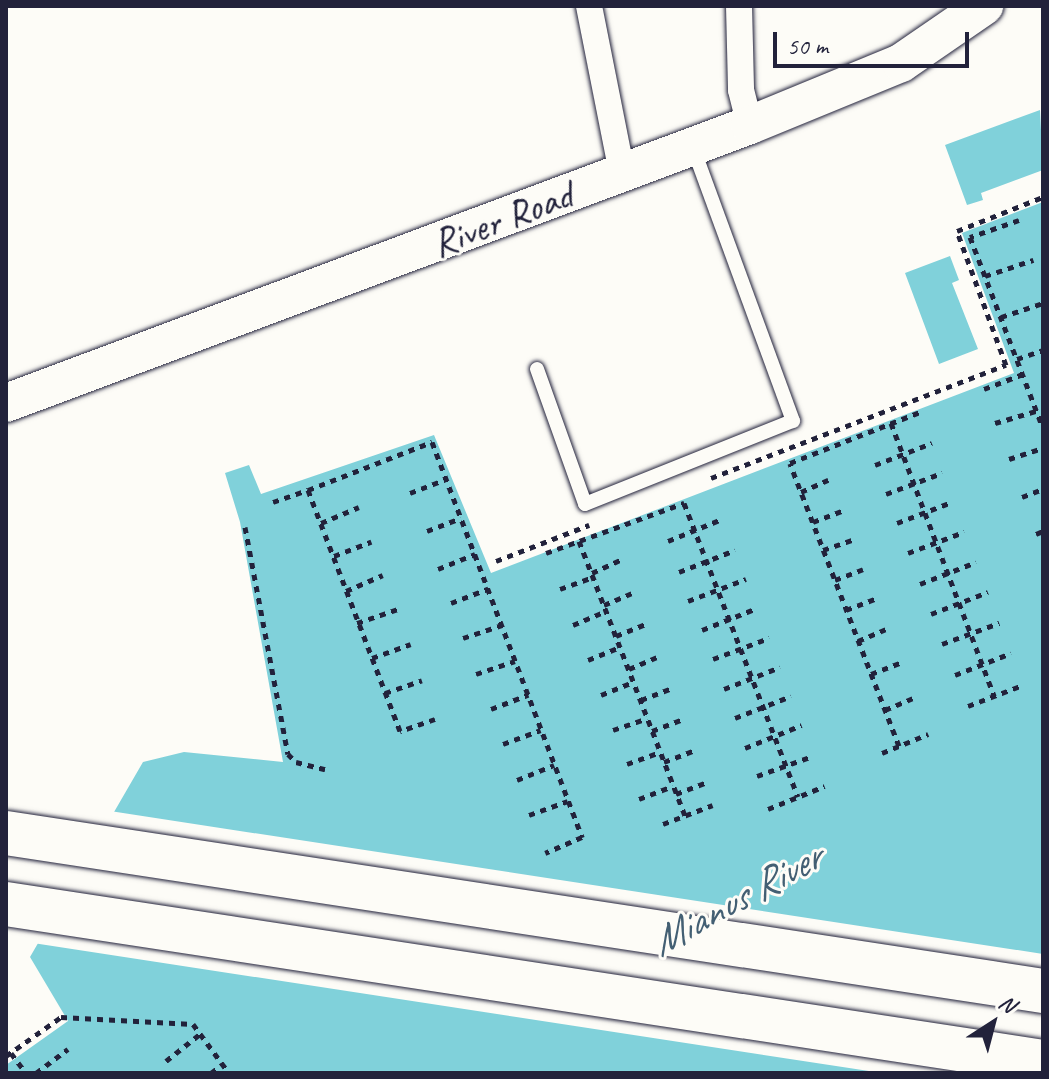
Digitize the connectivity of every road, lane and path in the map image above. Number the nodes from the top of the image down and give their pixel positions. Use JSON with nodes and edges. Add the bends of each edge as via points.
{"nodes":[{"id":1,"x":589,"y":6,"type":"edge"},
{"id":2,"x":739,"y":6,"type":"edge"},
{"id":3,"x":984,"y":6,"type":"edge"},
{"id":4,"x":750,"y":125,"type":"junction"},
{"id":5,"x":693,"y":145,"type":"junction"},
{"id":6,"x":622,"y":173,"type":"junction"},
{"id":7,"x":1043,"y":197,"type":"edge"},
{"id":8,"x":1019,"y":220,"type":"dead end"},
{"id":9,"x":967,"y":227,"type":"junction"},
{"id":10,"x":970,"y":237,"type":"junction"},
{"id":11,"x":1033,"y":260,"type":"dead end"},
{"id":12,"x":985,"y":276,"type":"junction"},
{"id":13,"x":1043,"y":303,"type":"edge"},
{"id":14,"x":1001,"y":317,"type":"junction"},
{"id":15,"x":1043,"y":350,"type":"edge"},
{"id":16,"x":1017,"y":359,"type":"junction"},
{"id":17,"x":537,"y":369,"type":"dead end"},
{"id":18,"x":1023,"y":374,"type":"junction"},
{"id":19,"x":984,"y":389,"type":"dead end"},
{"id":20,"x":1043,"y":397,"type":"edge"},
{"id":21,"x":1033,"y":401,"type":"junction"},
{"id":22,"x":6,"y":403,"type":"edge"},
{"id":23,"x":1037,"y":411,"type":"junction"},
{"id":24,"x":920,"y":412,"type":"dead end"},
{"id":25,"x":891,"y":423,"type":"junction"},
{"id":26,"x":995,"y":423,"type":"dead end"},
{"id":27,"x":1043,"y":428,"type":"edge"},
{"id":28,"x":932,"y":443,"type":"dead end"},
{"id":29,"x":1043,"y":448,"type":"edge"},
{"id":30,"x":903,"y":454,"type":"junction"},
{"id":31,"x":1009,"y":459,"type":"dead end"},
{"id":32,"x":875,"y":465,"type":"dead end"},
{"id":33,"x":942,"y":473,"type":"dead end"},
{"id":34,"x":446,"y":479,"type":"junction"},
{"id":35,"x":828,"y":480,"type":"dead end"},
{"id":36,"x":701,"y":482,"type":"dead end"},
{"id":37,"x":914,"y":483,"type":"junction"},
{"id":38,"x":1043,"y":489,"type":"edge"},
{"id":39,"x":308,"y":490,"type":"junction"},
{"id":40,"x":801,"y":492,"type":"junction"},
{"id":41,"x":410,"y":493,"type":"dead end"},
{"id":42,"x":886,"y":494,"type":"dead end"},
{"id":43,"x":1022,"y":497,"type":"dead end"},
{"id":44,"x":273,"y":502,"type":"dead end"},
{"id":45,"x":952,"y":502,"type":"dead end"},
{"id":46,"x":359,"y":507,"type":"dead end"},
{"id":47,"x":630,"y":509,"type":"dead end"},
{"id":48,"x":842,"y":511,"type":"dead end"},
{"id":49,"x":925,"y":512,"type":"junction"},
{"id":50,"x":461,"y":518,"type":"junction"},
{"id":51,"x":604,"y":519,"type":"dead end"},
{"id":52,"x":722,"y":519,"type":"dead end"},
{"id":53,"x":634,"y":521,"type":"junction"},
{"id":54,"x":812,"y":522,"type":"junction"},
{"id":55,"x":321,"y":523,"type":"junction"},
{"id":56,"x":897,"y":523,"type":"dead end"},
{"id":57,"x":245,"y":527,"type":"dead end"},
{"id":58,"x":427,"y":531,"type":"dead end"},
{"id":59,"x":695,"y":531,"type":"junction"},
{"id":60,"x":1043,"y":531,"type":"edge"},
{"id":61,"x":964,"y":532,"type":"dead end"},
{"id":62,"x":1036,"y":534,"type":"dead end"},
{"id":63,"x":579,"y":540,"type":"junction"},
{"id":64,"x":852,"y":540,"type":"dead end"},
{"id":65,"x":668,"y":541,"type":"dead end"},
{"id":66,"x":371,"y":542,"type":"dead end"},
{"id":67,"x":936,"y":543,"type":"junction"},
{"id":68,"x":735,"y":550,"type":"dead end"},
{"id":69,"x":823,"y":550,"type":"junction"},
{"id":70,"x":546,"y":553,"type":"dead end"},
{"id":71,"x":908,"y":553,"type":"dead end"},
{"id":72,"x":475,"y":554,"type":"junction"},
{"id":73,"x":334,"y":556,"type":"junction"},
{"id":74,"x":620,"y":560,"type":"dead end"},
{"id":75,"x":706,"y":560,"type":"junction"},
{"id":76,"x":496,"y":561,"type":"dead end"},
{"id":77,"x":976,"y":562,"type":"dead end"},
{"id":78,"x":438,"y":569,"type":"dead end"},
{"id":79,"x":863,"y":569,"type":"dead end"},
{"id":80,"x":679,"y":572,"type":"dead end"},
{"id":81,"x":948,"y":573,"type":"junction"},
{"id":82,"x":383,"y":575,"type":"dead end"},
{"id":83,"x":592,"y":575,"type":"junction"},
{"id":84,"x":746,"y":579,"type":"dead end"},
{"id":85,"x":835,"y":580,"type":"junction"},
{"id":86,"x":920,"y":584,"type":"dead end"},
{"id":87,"x":488,"y":589,"type":"junction"},
{"id":88,"x":560,"y":589,"type":"dead end"},
{"id":89,"x":717,"y":590,"type":"junction"},
{"id":90,"x":346,"y":591,"type":"junction"},
{"id":91,"x":988,"y":592,"type":"dead end"},
{"id":92,"x":632,"y":593,"type":"dead end"},
{"id":93,"x":875,"y":599,"type":"dead end"},
{"id":94,"x":688,"y":601,"type":"dead end"},
{"id":95,"x":451,"y":603,"type":"dead end"},
{"id":96,"x":959,"y":603,"type":"junction"},
{"id":97,"x":605,"y":608,"type":"junction"},
{"id":98,"x":757,"y":608,"type":"dead end"},
{"id":99,"x":398,"y":609,"type":"dead end"},
{"id":100,"x":846,"y":610,"type":"junction"},
{"id":101,"x":931,"y":614,"type":"dead end"},
{"id":102,"x":729,"y":619,"type":"junction"},
{"id":103,"x":356,"y":623,"type":"dead end"},
{"id":104,"x":999,"y":623,"type":"dead end"},
{"id":105,"x":645,"y":624,"type":"dead end"},
{"id":106,"x":502,"y":625,"type":"junction"},
{"id":107,"x":573,"y":625,"type":"dead end"},
{"id":108,"x":886,"y":629,"type":"dead end"},
{"id":109,"x":702,"y":630,"type":"dead end"},
{"id":110,"x":971,"y":634,"type":"junction"},
{"id":111,"x":616,"y":636,"type":"junction"},
{"id":112,"x":463,"y":638,"type":"dead end"},
{"id":113,"x":769,"y":638,"type":"dead end"},
{"id":114,"x":858,"y":641,"type":"junction"},
{"id":115,"x":411,"y":644,"type":"dead end"},
{"id":116,"x":942,"y":644,"type":"dead end"},
{"id":117,"x":620,"y":647,"type":"junction"},
{"id":118,"x":740,"y":649,"type":"junction"},
{"id":119,"x":1011,"y":653,"type":"dead end"},
{"id":120,"x":657,"y":657,"type":"dead end"},
{"id":121,"x":372,"y":658,"type":"junction"},
{"id":122,"x":713,"y":659,"type":"dead end"},
{"id":123,"x":588,"y":660,"type":"dead end"},
{"id":124,"x":515,"y":661,"type":"junction"},
{"id":125,"x":900,"y":663,"type":"dead end"},
{"id":126,"x":982,"y":664,"type":"junction"},
{"id":127,"x":780,"y":667,"type":"dead end"},
{"id":128,"x":628,"y":669,"type":"junction"},
{"id":129,"x":476,"y":674,"type":"dead end"},
{"id":130,"x":871,"y":674,"type":"junction"},
{"id":131,"x":955,"y":675,"type":"dead end"},
{"id":132,"x":751,"y":678,"type":"junction"},
{"id":133,"x":422,"y":680,"type":"dead end"},
{"id":134,"x":633,"y":682,"type":"junction"},
{"id":135,"x":1023,"y":685,"type":"dead end"},
{"id":136,"x":670,"y":689,"type":"dead end"},
{"id":137,"x":724,"y":689,"type":"dead end"},
{"id":138,"x":385,"y":693,"type":"junction"},
{"id":139,"x":528,"y":695,"type":"junction"},
{"id":140,"x":601,"y":695,"type":"dead end"},
{"id":141,"x":791,"y":696,"type":"dead end"},
{"id":142,"x":994,"y":696,"type":"junction"},
{"id":143,"x":913,"y":698,"type":"dead end"},
{"id":144,"x":640,"y":700,"type":"junction"},
{"id":145,"x":968,"y":706,"type":"dead end"},
{"id":146,"x":763,"y":707,"type":"junction"},
{"id":147,"x":491,"y":709,"type":"dead end"},
{"id":148,"x":885,"y":710,"type":"junction"},
{"id":149,"x":647,"y":718,"type":"junction"},
{"id":150,"x":735,"y":718,"type":"dead end"},
{"id":151,"x":435,"y":719,"type":"dead end"},
{"id":152,"x":681,"y":720,"type":"dead end"},
{"id":153,"x":802,"y":725,"type":"dead end"},
{"id":154,"x":541,"y":730,"type":"junction"},
{"id":155,"x":613,"y":730,"type":"dead end"},
{"id":156,"x":652,"y":731,"type":"junction"},
{"id":157,"x":928,"y":734,"type":"dead end"},
{"id":158,"x":774,"y":736,"type":"junction"},
{"id":159,"x":503,"y":744,"type":"dead end"},
{"id":160,"x":899,"y":746,"type":"junction"},
{"id":161,"x":745,"y":748,"type":"dead end"},
{"id":162,"x":693,"y":751,"type":"dead end"},
{"id":163,"x":660,"y":752,"type":"junction"},
{"id":164,"x":882,"y":753,"type":"dead end"},
{"id":165,"x":813,"y":756,"type":"dead end"},
{"id":166,"x":664,"y":762,"type":"junction"},
{"id":167,"x":627,"y":764,"type":"dead end"},
{"id":168,"x":554,"y":765,"type":"junction"},
{"id":169,"x":785,"y":765,"type":"junction"},
{"id":170,"x":325,"y":769,"type":"dead end"},
{"id":171,"x":757,"y":776,"type":"dead end"},
{"id":172,"x":517,"y":780,"type":"dead end"},
{"id":173,"x":705,"y":783,"type":"dead end"},
{"id":174,"x":673,"y":786,"type":"junction"},
{"id":175,"x":825,"y":786,"type":"dead end"},
{"id":176,"x":676,"y":794,"type":"junction"},
{"id":177,"x":798,"y":797,"type":"junction"},
{"id":178,"x":639,"y":799,"type":"dead end"},
{"id":179,"x":568,"y":801,"type":"junction"},
{"id":180,"x":713,"y":805,"type":"dead end"},
{"id":181,"x":768,"y":809,"type":"dead end"},
{"id":182,"x":529,"y":815,"type":"dead end"},
{"id":183,"x":685,"y":816,"type":"junction"},
{"id":184,"x":663,"y":824,"type":"dead end"},
{"id":185,"x":6,"y":833,"type":"edge"},
{"id":186,"x":545,"y":853,"type":"dead end"},
{"id":187,"x":6,"y":904,"type":"edge"},
{"id":188,"x":1043,"y":991,"type":"edge"},
{"id":189,"x":200,"y":1034,"type":"junction"},
{"id":190,"x":68,"y":1049,"type":"dead end"},
{"id":191,"x":10,"y":1055,"type":"edge"},
{"id":192,"x":166,"y":1061,"type":"dead end"},
{"id":193,"x":1043,"y":1062,"type":"edge"},
{"id":194,"x":223,"y":1064,"type":"junction"},
{"id":195,"x":24,"y":1070,"type":"edge"},
{"id":196,"x":36,"y":1073,"type":"edge"},
{"id":197,"x":211,"y":1073,"type":"edge"},
{"id":198,"x":229,"y":1073,"type":"edge"}],
"edges":[{"from":1,"to":6,"type":"street"},
{"from":2,"to":4,"type":"street","via":[[741,90]]},
{"from":3,"to":4,"type":"main road","name":"River Road","via":[[901,63]]},
{"from":4,"to":5,"type":"main road","name":"River Road"},
{"from":5,"to":6,"type":"main road","name":"River Road"},
{"from":5,"to":17,"type":"lane","via":[[793,421],[585,504]]},
{"from":6,"to":22,"type":"main road","name":"River Road"},
{"from":7,"to":9,"type":"path"},
{"from":8,"to":10,"type":"path"},
{"from":9,"to":10,"type":"path"},
{"from":9,"to":36,"type":"path","via":[[957,231],[1006,365]]},
{"from":10,"to":12,"type":"path"},
{"from":11,"to":12,"type":"path"},
{"from":12,"to":14,"type":"path"},
{"from":13,"to":14,"type":"path"},
{"from":14,"to":16,"type":"path"},
{"from":15,"to":16,"type":"path"},
{"from":16,"to":18,"type":"path"},
{"from":18,"to":19,"type":"path"},
{"from":18,"to":21,"type":"path"},
{"from":20,"to":21,"type":"path"},
{"from":21,"to":23,"type":"path"},
{"from":23,"to":26,"type":"path"},
{"from":23,"to":27,"type":"path"},
{"from":24,"to":25,"type":"path"},
{"from":25,"to":30,"type":"path"},
{"from":25,"to":40,"type":"path","via":[[790,463]]},
{"from":28,"to":30,"type":"path"},
{"from":29,"to":31,"type":"path"},
{"from":30,"to":32,"type":"path"},
{"from":30,"to":37,"type":"path"},
{"from":33,"to":37,"type":"path"},
{"from":34,"to":39,"type":"path","via":[[432,442]]},
{"from":34,"to":41,"type":"path"},
{"from":34,"to":50,"type":"path"},
{"from":35,"to":40,"type":"path"},
{"from":37,"to":42,"type":"path"},
{"from":37,"to":49,"type":"path"},
{"from":38,"to":43,"type":"path"},
{"from":39,"to":44,"type":"path"},
{"from":39,"to":55,"type":"path"},
{"from":40,"to":54,"type":"path"},
{"from":45,"to":49,"type":"path"},
{"from":46,"to":55,"type":"path"},
{"from":47,"to":53,"type":"path"},
{"from":48,"to":54,"type":"path"},
{"from":49,"to":56,"type":"path"},
{"from":49,"to":67,"type":"path"},
{"from":50,"to":58,"type":"path"},
{"from":50,"to":72,"type":"path"},
{"from":51,"to":76,"type":"path"},
{"from":52,"to":59,"type":"path"},
{"from":53,"to":59,"type":"path","via":[[684,503]]},
{"from":53,"to":63,"type":"path"},
{"from":54,"to":69,"type":"path"},
{"from":55,"to":73,"type":"path"},
{"from":57,"to":170,"type":"path","via":[[288,754],[296,762]]},
{"from":59,"to":65,"type":"path"},
{"from":59,"to":75,"type":"path"},
{"from":60,"to":62,"type":"path"},
{"from":61,"to":67,"type":"path"},
{"from":63,"to":70,"type":"path"},
{"from":63,"to":83,"type":"path"},
{"from":64,"to":69,"type":"path"},
{"from":66,"to":73,"type":"path"},
{"from":67,"to":71,"type":"path"},
{"from":67,"to":81,"type":"path"},
{"from":68,"to":75,"type":"path"},
{"from":69,"to":85,"type":"path"},
{"from":72,"to":78,"type":"path"},
{"from":72,"to":87,"type":"path"},
{"from":73,"to":90,"type":"path"},
{"from":74,"to":83,"type":"path"},
{"from":75,"to":80,"type":"path"},
{"from":75,"to":89,"type":"path"},
{"from":77,"to":81,"type":"path"},
{"from":79,"to":85,"type":"path"},
{"from":81,"to":86,"type":"path"},
{"from":81,"to":96,"type":"path"},
{"from":82,"to":90,"type":"path"},
{"from":83,"to":88,"type":"path"},
{"from":83,"to":97,"type":"path"},
{"from":84,"to":89,"type":"path"},
{"from":85,"to":100,"type":"path"},
{"from":87,"to":95,"type":"path"},
{"from":87,"to":106,"type":"path"},
{"from":89,"to":94,"type":"path"},
{"from":89,"to":102,"type":"path"},
{"from":90,"to":121,"type":"path"},
{"from":91,"to":96,"type":"path"},
{"from":92,"to":97,"type":"path"},
{"from":93,"to":100,"type":"path"},
{"from":96,"to":101,"type":"path"},
{"from":96,"to":110,"type":"path"},
{"from":97,"to":107,"type":"path"},
{"from":97,"to":111,"type":"path"},
{"from":98,"to":102,"type":"path"},
{"from":99,"to":103,"type":"path"},
{"from":100,"to":114,"type":"path"},
{"from":102,"to":109,"type":"path"},
{"from":102,"to":118,"type":"path"},
{"from":104,"to":110,"type":"path"},
{"from":105,"to":111,"type":"path"},
{"from":106,"to":112,"type":"path"},
{"from":106,"to":124,"type":"path"},
{"from":108,"to":114,"type":"path"},
{"from":110,"to":116,"type":"path"},
{"from":110,"to":126,"type":"path"},
{"from":111,"to":117,"type":"path"},
{"from":113,"to":118,"type":"path"},
{"from":114,"to":130,"type":"path"},
{"from":115,"to":121,"type":"path"},
{"from":117,"to":123,"type":"path"},
{"from":117,"to":128,"type":"path"},
{"from":118,"to":122,"type":"path"},
{"from":118,"to":132,"type":"path"},
{"from":119,"to":126,"type":"path"},
{"from":120,"to":128,"type":"path"},
{"from":121,"to":138,"type":"path"},
{"from":124,"to":129,"type":"path"},
{"from":124,"to":139,"type":"path"},
{"from":125,"to":130,"type":"path"},
{"from":126,"to":131,"type":"path"},
{"from":126,"to":142,"type":"path"},
{"from":127,"to":132,"type":"path"},
{"from":128,"to":134,"type":"path"},
{"from":130,"to":148,"type":"path"},
{"from":132,"to":137,"type":"path"},
{"from":132,"to":146,"type":"path"},
{"from":133,"to":138,"type":"path"},
{"from":134,"to":140,"type":"path"},
{"from":134,"to":144,"type":"path"},
{"from":135,"to":142,"type":"path"},
{"from":136,"to":144,"type":"path"},
{"from":138,"to":151,"type":"path","via":[[400,731]]},
{"from":139,"to":147,"type":"path"},
{"from":139,"to":154,"type":"path"},
{"from":141,"to":146,"type":"path"},
{"from":142,"to":145,"type":"path"},
{"from":143,"to":148,"type":"path"},
{"from":144,"to":149,"type":"path"},
{"from":146,"to":150,"type":"path"},
{"from":146,"to":158,"type":"path"},
{"from":148,"to":160,"type":"path"},
{"from":149,"to":155,"type":"path"},
{"from":149,"to":156,"type":"path"},
{"from":152,"to":156,"type":"path"},
{"from":153,"to":158,"type":"path"},
{"from":154,"to":159,"type":"path"},
{"from":154,"to":168,"type":"path"},
{"from":156,"to":163,"type":"path"},
{"from":157,"to":160,"type":"path"},
{"from":158,"to":161,"type":"path"},
{"from":158,"to":169,"type":"path"},
{"from":160,"to":164,"type":"path"},
{"from":162,"to":166,"type":"path"},
{"from":163,"to":166,"type":"path"},
{"from":163,"to":167,"type":"path"},
{"from":165,"to":169,"type":"path"},
{"from":166,"to":174,"type":"path"},
{"from":168,"to":172,"type":"path"},
{"from":168,"to":179,"type":"path"},
{"from":169,"to":171,"type":"path"},
{"from":169,"to":177,"type":"path"},
{"from":173,"to":176,"type":"path"},
{"from":174,"to":176,"type":"path"},
{"from":174,"to":178,"type":"path"},
{"from":175,"to":177,"type":"path"},
{"from":176,"to":183,"type":"path"},
{"from":177,"to":181,"type":"path"},
{"from":179,"to":182,"type":"path"},
{"from":179,"to":186,"type":"path","via":[[582,837]]},
{"from":180,"to":183,"type":"path"},
{"from":183,"to":184,"type":"path"},
{"from":185,"to":188,"type":"highway"},
{"from":187,"to":193,"type":"highway"},
{"from":189,"to":191,"type":"path","via":[[193,1024],[64,1017]]},
{"from":189,"to":192,"type":"path"},
{"from":189,"to":194,"type":"path"},
{"from":190,"to":196,"type":"path"},
{"from":191,"to":195,"type":"path"},
{"from":194,"to":197,"type":"path"},
{"from":194,"to":198,"type":"path"}]}
